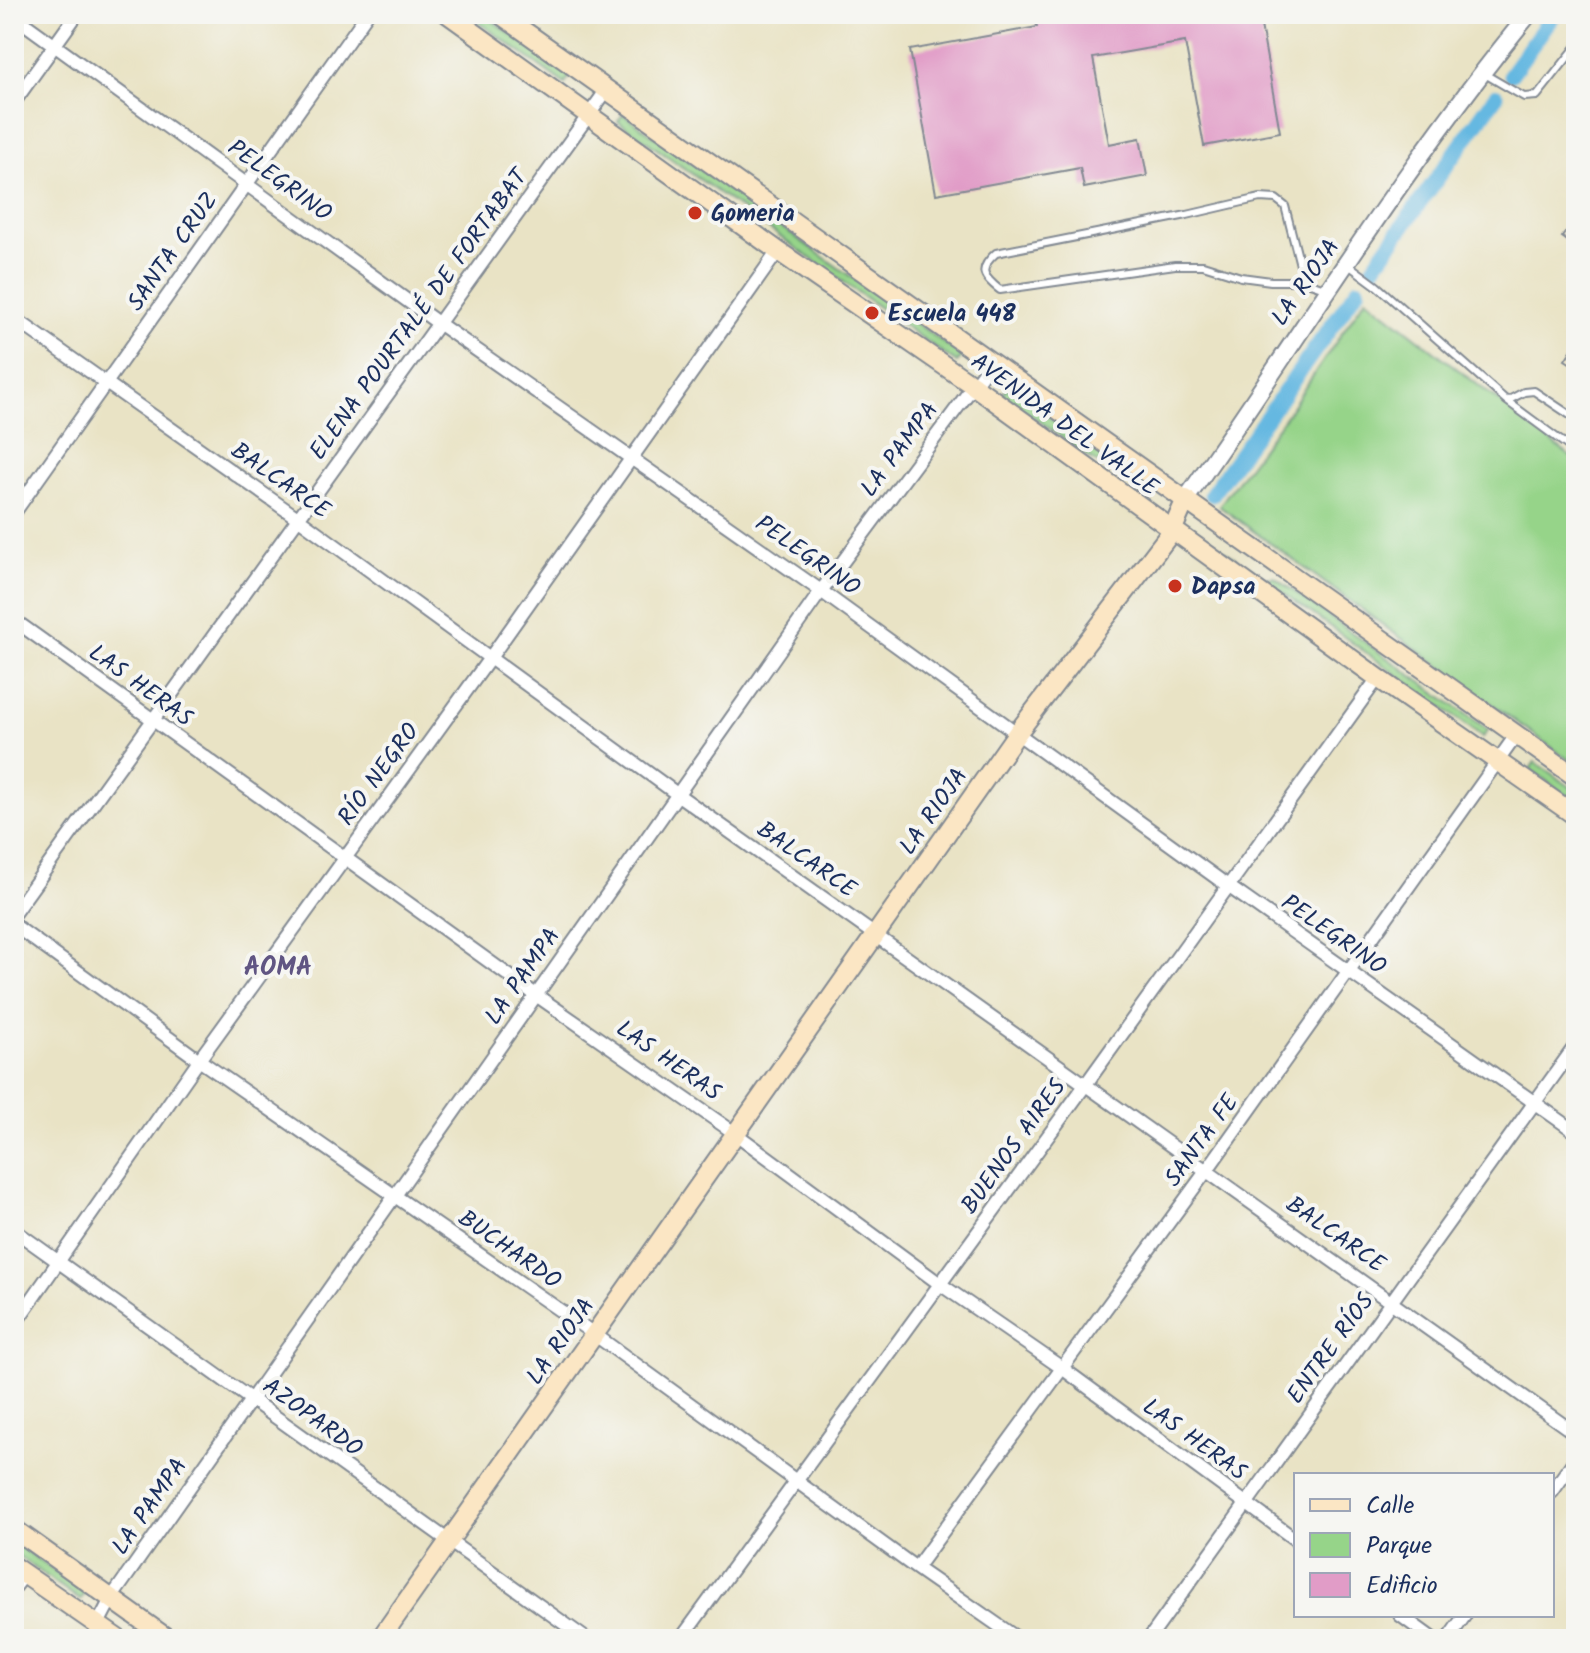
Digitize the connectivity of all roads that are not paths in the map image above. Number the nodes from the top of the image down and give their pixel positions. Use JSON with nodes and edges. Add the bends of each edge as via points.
{"nodes":[{"id":1,"x":77,"y":14,"type":"edge"},
{"id":2,"x":367,"y":14,"type":"edge"},
{"id":3,"x":448,"y":14,"type":"edge"},
{"id":4,"x":500,"y":14,"type":"edge"},
{"id":5,"x":1529,"y":14,"type":"edge"},
{"id":6,"x":14,"y":16,"type":"edge"},
{"id":7,"x":54,"y":45,"type":"junction"},
{"id":8,"x":1576,"y":47,"type":"edge"},
{"id":9,"x":1481,"y":72,"type":"junction"},
{"id":10,"x":606,"y":91,"type":"junction"},
{"id":11,"x":14,"y":102,"type":"edge"},
{"id":12,"x":588,"y":115,"type":"junction"},
{"id":13,"x":247,"y":182,"type":"junction"},
{"id":14,"x":778,"y":251,"type":"junction"},
{"id":15,"x":1346,"y":263,"type":"junction"},
{"id":16,"x":1304,"y":281,"type":"junction"},
{"id":17,"x":1328,"y":289,"type":"junction"},
{"id":18,"x":14,"y":318,"type":"edge"},
{"id":19,"x":438,"y":323,"type":"junction"},
{"id":20,"x":992,"y":361,"type":"junction"},
{"id":21,"x":106,"y":383,"type":"junction"},
{"id":22,"x":974,"y":386,"type":"junction"},
{"id":23,"x":1507,"y":401,"type":"junction"},
{"id":24,"x":1576,"y":419,"type":"edge"},
{"id":25,"x":1576,"y":452,"type":"edge"},
{"id":26,"x":631,"y":459,"type":"junction"},
{"id":27,"x":1186,"y":499,"type":"junction"},
{"id":28,"x":14,"y":513,"type":"edge"},
{"id":29,"x":299,"y":519,"type":"junction"},
{"id":30,"x":1172,"y":531,"type":"junction"},
{"id":31,"x":821,"y":591,"type":"junction"},
{"id":32,"x":14,"y":620,"type":"edge"},
{"id":33,"x":490,"y":658,"type":"junction"},
{"id":34,"x":1378,"y":678,"type":"junction"},
{"id":35,"x":154,"y":721,"type":"junction"},
{"id":36,"x":1018,"y":732,"type":"junction"},
{"id":37,"x":1517,"y":734,"type":"junction"},
{"id":38,"x":1498,"y":761,"type":"junction"},
{"id":39,"x":1576,"y":777,"type":"edge"},
{"id":40,"x":677,"y":794,"type":"junction"},
{"id":41,"x":1576,"y":816,"type":"edge"},
{"id":42,"x":345,"y":857,"type":"junction"},
{"id":43,"x":1228,"y":886,"type":"junction"},
{"id":44,"x":14,"y":913,"type":"edge"},
{"id":45,"x":14,"y":925,"type":"edge"},
{"id":46,"x":876,"y":935,"type":"junction"},
{"id":47,"x":1348,"y":971,"type":"junction"},
{"id":48,"x":536,"y":995,"type":"junction"},
{"id":49,"x":1576,"y":1045,"type":"edge"},
{"id":50,"x":199,"y":1060,"type":"junction"},
{"id":51,"x":1086,"y":1084,"type":"junction"},
{"id":52,"x":1534,"y":1102,"type":"junction"},
{"id":53,"x":1576,"y":1132,"type":"edge"},
{"id":54,"x":736,"y":1134,"type":"junction"},
{"id":55,"x":1207,"y":1170,"type":"junction"},
{"id":56,"x":394,"y":1195,"type":"junction"},
{"id":57,"x":14,"y":1230,"type":"edge"},
{"id":58,"x":57,"y":1261,"type":"junction"},
{"id":59,"x":940,"y":1284,"type":"junction"},
{"id":60,"x":1391,"y":1300,"type":"junction"},
{"id":61,"x":14,"y":1325,"type":"edge"},
{"id":62,"x":594,"y":1334,"type":"junction"},
{"id":63,"x":1062,"y":1368,"type":"junction"},
{"id":64,"x":251,"y":1400,"type":"junction"},
{"id":65,"x":1576,"y":1434,"type":"edge"},
{"id":66,"x":1576,"y":1458,"type":"edge"},
{"id":67,"x":797,"y":1481,"type":"junction"},
{"id":68,"x":1554,"y":1489,"type":"edge"},
{"id":69,"x":1245,"y":1503,"type":"junction"},
{"id":70,"x":14,"y":1529,"type":"edge"},
{"id":71,"x":1294,"y":1539,"type":"edge"},
{"id":72,"x":448,"y":1542,"type":"junction"},
{"id":73,"x":916,"y":1568,"type":"junction"},
{"id":74,"x":17,"y":1577,"type":"edge"},
{"id":75,"x":112,"y":1597,"type":"junction"},
{"id":76,"x":1403,"y":1617,"type":"edge"},
{"id":77,"x":1464,"y":1617,"type":"edge"},
{"id":78,"x":98,"y":1624,"type":"junction"},
{"id":79,"x":1013,"y":1638,"type":"edge"},
{"id":80,"x":118,"y":1639,"type":"edge"},
{"id":81,"x":168,"y":1639,"type":"edge"},
{"id":82,"x":380,"y":1639,"type":"edge"},
{"id":83,"x":586,"y":1639,"type":"edge"},
{"id":84,"x":681,"y":1639,"type":"edge"},
{"id":85,"x":1149,"y":1639,"type":"edge"},
{"id":86,"x":1433,"y":1639,"type":"edge"},
{"id":87,"x":1448,"y":1639,"type":"edge"}],
"edges":[{"from":1,"to":7,"type":"street"},
{"from":2,"to":13,"type":"street","name":"SANTA CRUZ"},
{"from":3,"to":12,"type":"main road","name":"AVENIDA DEL VALLE"},
{"from":4,"to":10,"type":"main road","name":"AVENIDA DEL VALLE"},
{"from":5,"to":9,"type":"street","name":"LA RIOJA"},
{"from":6,"to":7,"type":"street","name":"PELEGRINO"},
{"from":7,"to":11,"type":"street"},
{"from":7,"to":13,"type":"street","name":"PELEGRINO"},
{"from":8,"to":9,"type":"lane","via":[[1531,99]]},
{"from":9,"to":15,"type":"street","name":"LA RIOJA"},
{"from":10,"to":12,"type":"street","name":"ELENA POURTALÉ DE FORTABAT"},
{"from":10,"to":20,"type":"main road","name":"AVENIDA DEL VALLE"},
{"from":12,"to":14,"type":"main road","name":"AVENIDA DEL VALLE"},
{"from":12,"to":19,"type":"street","name":"ELENA POURTALÉ DE FORTABAT"},
{"from":13,"to":19,"type":"street","name":"PELEGRINO"},
{"from":13,"to":21,"type":"street","name":"SANTA CRUZ"},
{"from":14,"to":22,"type":"main road","name":"AVENIDA DEL VALLE"},
{"from":14,"to":26,"type":"street","name":"RÍO NEGRO"},
{"from":15,"to":17,"type":"street","name":"LA RIOJA"},
{"from":15,"to":23,"type":"lane"},
{"from":16,"to":16,"type":"lane","via":[[1285,206],[1260,198],[996,253],[984,269],[988,281],[1000,290],[1175,265],[1203,265],[1271,281]]},
{"from":16,"to":17,"type":"lane"},
{"from":17,"to":27,"type":"street","name":"LA RIOJA"},
{"from":18,"to":21,"type":"street","name":"BALCARCE"},
{"from":19,"to":26,"type":"street","name":"PELEGRINO"},
{"from":19,"to":29,"type":"street","name":"ELENA POURTALÉ DE FORTABAT"},
{"from":20,"to":22,"type":"street","name":"LA PAMPA"},
{"from":20,"to":27,"type":"main road","name":"AVENIDA DEL VALLE"},
{"from":21,"to":28,"type":"street","name":"SANTA CRUZ"},
{"from":21,"to":29,"type":"street","name":"BALCARCE"},
{"from":22,"to":30,"type":"main road","name":"AVENIDA DEL VALLE"},
{"from":22,"to":31,"type":"street","name":"LA PAMPA"},
{"from":23,"to":24,"type":"lane","via":[[1534,391]]},
{"from":23,"to":25,"type":"lane"},
{"from":26,"to":31,"type":"street","name":"PELEGRINO"},
{"from":26,"to":33,"type":"street","name":"RÍO NEGRO"},
{"from":27,"to":30,"type":"main road","name":"LA RIOJA"},
{"from":27,"to":37,"type":"main road","name":"AVENIDA DEL VALLE"},
{"from":29,"to":33,"type":"street","name":"BALCARCE"},
{"from":29,"to":35,"type":"street","name":"ELENA POURTALÉ DE FORTABAT"},
{"from":30,"to":34,"type":"main road","name":"AVENIDA DEL VALLE"},
{"from":30,"to":36,"type":"main road","name":"LA RIOJA"},
{"from":31,"to":36,"type":"street","name":"PELEGRINO"},
{"from":31,"to":40,"type":"street","name":"LA PAMPA"},
{"from":32,"to":35,"type":"street","name":"LAS HERAS"},
{"from":33,"to":40,"type":"street","name":"BALCARCE"},
{"from":33,"to":42,"type":"street","name":"RÍO NEGRO"},
{"from":34,"to":38,"type":"main road","name":"AVENIDA DEL VALLE"},
{"from":34,"to":43,"type":"street","name":"BUENOS AIRES"},
{"from":35,"to":42,"type":"street","name":"LAS HERAS"},
{"from":35,"to":44,"type":"street","name":"ELENA POURTALÉ DE FORTABAT"},
{"from":36,"to":43,"type":"street","name":"PELEGRINO"},
{"from":36,"to":46,"type":"main road","name":"LA RIOJA"},
{"from":37,"to":38,"type":"street","name":"SANTA FE"},
{"from":37,"to":39,"type":"main road","name":"AVENIDA DEL VALLE"},
{"from":38,"to":41,"type":"main road","name":"AVENIDA DEL VALLE"},
{"from":38,"to":47,"type":"street","name":"SANTA FE"},
{"from":40,"to":46,"type":"street","name":"BALCARCE"},
{"from":40,"to":48,"type":"street","name":"LA PAMPA"},
{"from":42,"to":48,"type":"street","name":"LAS HERAS"},
{"from":42,"to":50,"type":"street","name":"RÍO NEGRO"},
{"from":43,"to":47,"type":"street","name":"PELEGRINO"},
{"from":43,"to":51,"type":"street","name":"BUENOS AIRES"},
{"from":45,"to":50,"type":"street","name":"BUCHARDO"},
{"from":46,"to":51,"type":"street","name":"BALCARCE"},
{"from":46,"to":54,"type":"main road","name":"LA RIOJA"},
{"from":47,"to":52,"type":"street","name":"PELEGRINO"},
{"from":47,"to":55,"type":"street","name":"SANTA FE"},
{"from":48,"to":54,"type":"street","name":"LAS HERAS"},
{"from":48,"to":56,"type":"street","name":"LA PAMPA"},
{"from":49,"to":52,"type":"street","name":"ENTRE RÍOS"},
{"from":50,"to":56,"type":"street","name":"BUCHARDO"},
{"from":50,"to":58,"type":"street","name":"RÍO NEGRO"},
{"from":51,"to":55,"type":"street","name":"BALCARCE"},
{"from":51,"to":59,"type":"street","name":"BUENOS AIRES"},
{"from":52,"to":53,"type":"street","name":"PELEGRINO"},
{"from":52,"to":60,"type":"street","name":"ENTRE RÍOS"},
{"from":54,"to":59,"type":"street","name":"LAS HERAS"},
{"from":54,"to":62,"type":"main road","name":"LA RIOJA"},
{"from":55,"to":60,"type":"street","name":"BALCARCE"},
{"from":55,"to":63,"type":"street","name":"SANTA FE"},
{"from":56,"to":62,"type":"street","name":"BUCHARDO"},
{"from":56,"to":64,"type":"street","name":"LA PAMPA"},
{"from":57,"to":58,"type":"street","name":"AZOPARDO"},
{"from":58,"to":61,"type":"street","name":"RÍO NEGRO"},
{"from":58,"to":64,"type":"street","name":"AZOPARDO"},
{"from":59,"to":63,"type":"street","name":"LAS HERAS"},
{"from":59,"to":67,"type":"street","name":"BUENOS AIRES"},
{"from":60,"to":65,"type":"street","name":"BALCARCE"},
{"from":60,"to":69,"type":"street","name":"ENTRE RÍOS"},
{"from":62,"to":67,"type":"street","name":"BUCHARDO"},
{"from":62,"to":72,"type":"main road","name":"LA RIOJA"},
{"from":63,"to":69,"type":"street","name":"LAS HERAS"},
{"from":63,"to":73,"type":"street","name":"SANTA FE"},
{"from":64,"to":72,"type":"street","name":"AZOPARDO"},
{"from":64,"to":75,"type":"street","name":"LA PAMPA"},
{"from":66,"to":68,"type":"street"},
{"from":67,"to":73,"type":"street","name":"BUCHARDO"},
{"from":67,"to":84,"type":"street","name":"BUENOS AIRES"},
{"from":69,"to":71,"type":"street","name":"LAS HERAS"},
{"from":69,"to":85,"type":"street","name":"ENTRE RÍOS"},
{"from":70,"to":75,"type":"main road"},
{"from":72,"to":82,"type":"main road","name":"LA RIOJA"},
{"from":72,"to":83,"type":"street","name":"AZOPARDO"},
{"from":73,"to":79,"type":"street","name":"BUCHARDO"},
{"from":74,"to":78,"type":"main road"},
{"from":75,"to":78,"type":"street","name":"LA PAMPA"},
{"from":75,"to":81,"type":"main road"},
{"from":76,"to":86,"type":"street"},
{"from":77,"to":87,"type":"street"},
{"from":78,"to":80,"type":"main road"}]}
